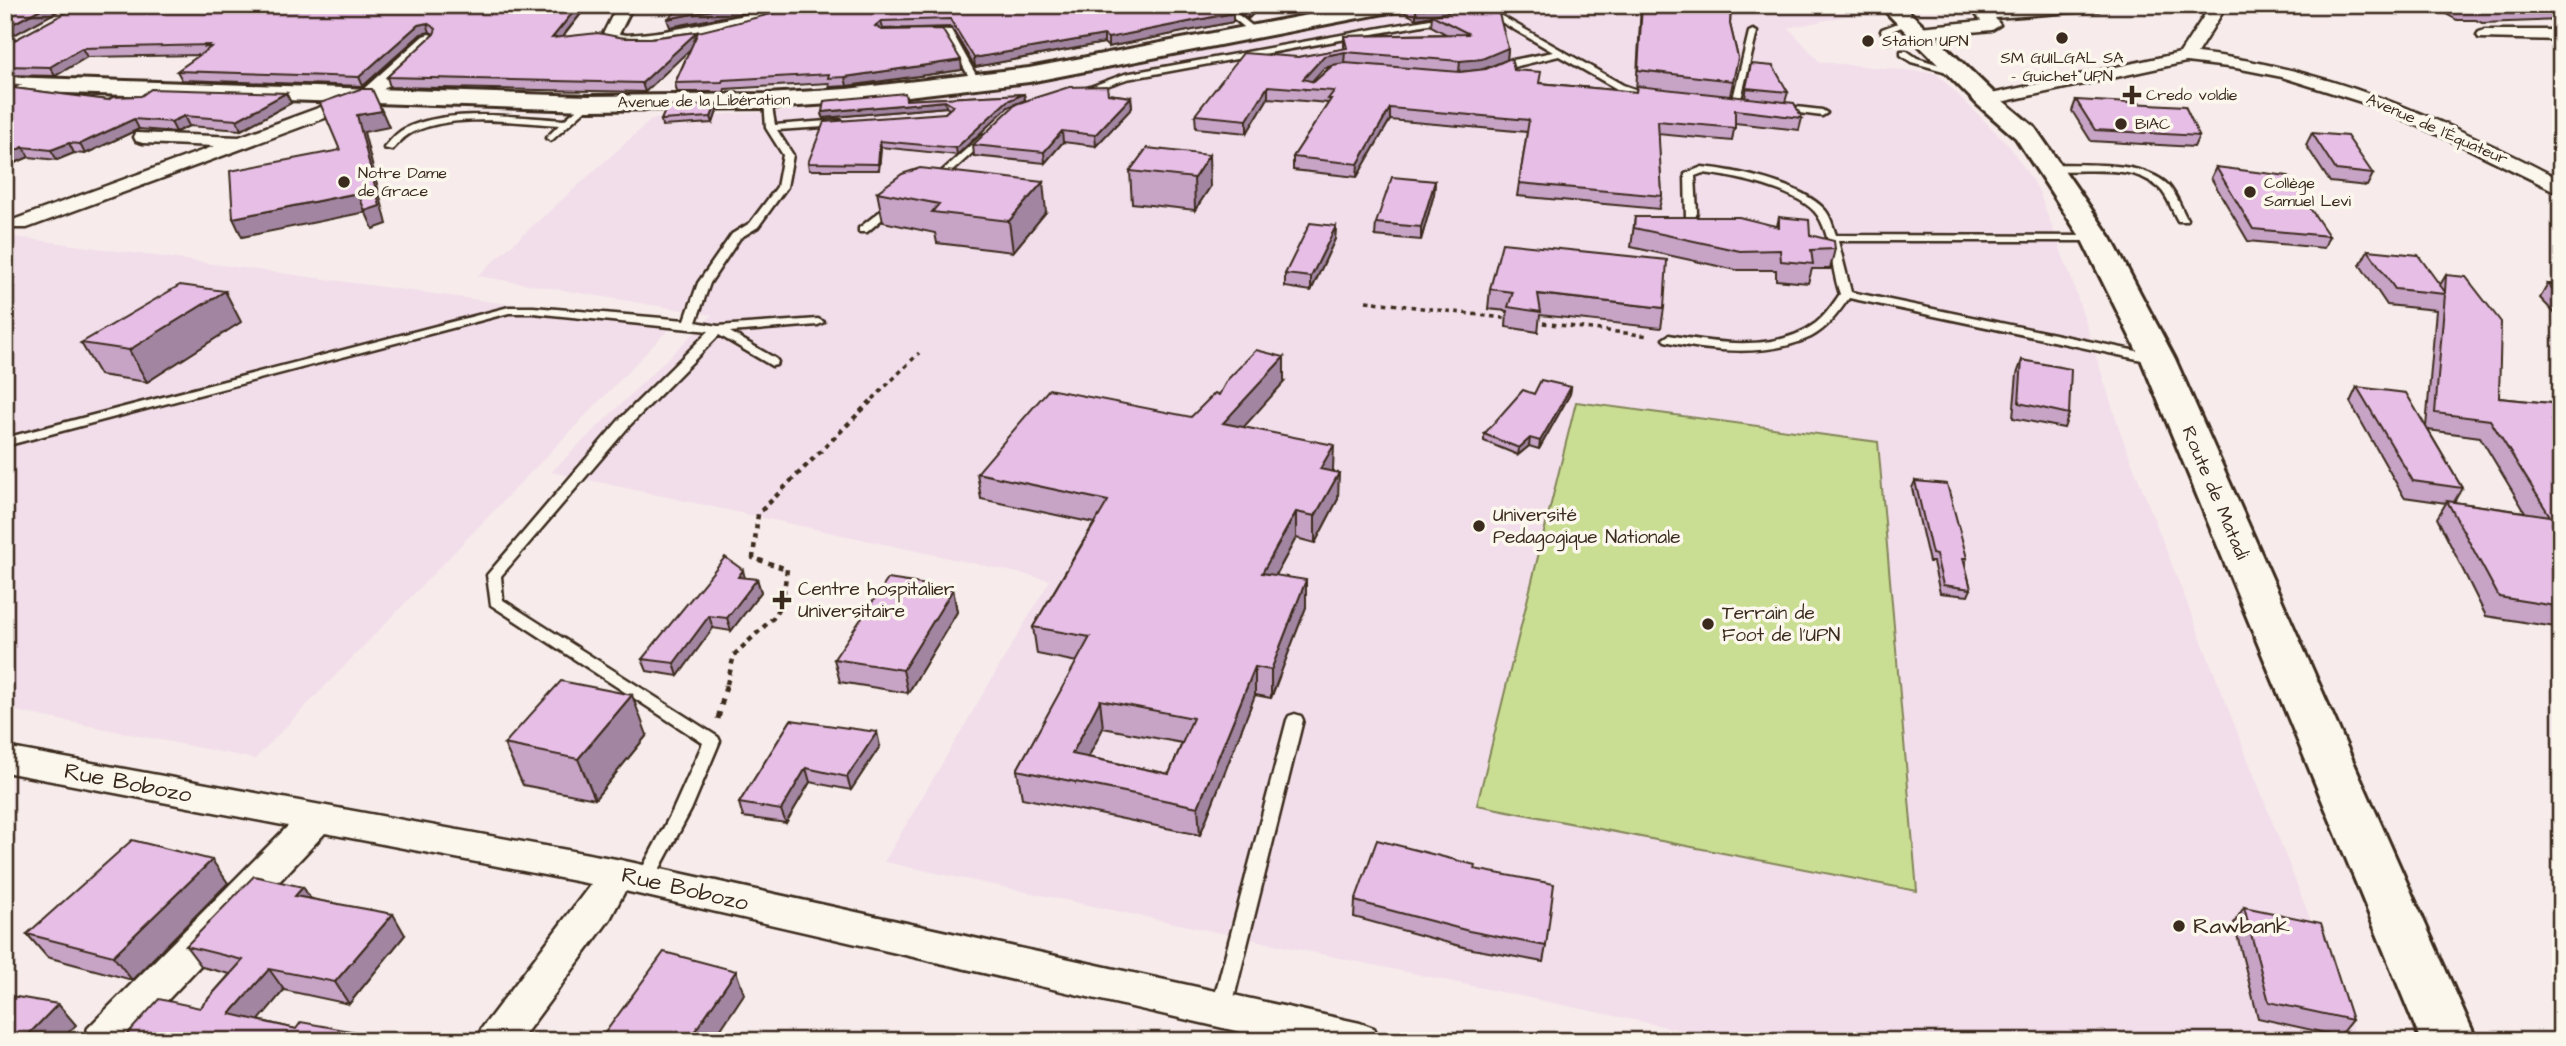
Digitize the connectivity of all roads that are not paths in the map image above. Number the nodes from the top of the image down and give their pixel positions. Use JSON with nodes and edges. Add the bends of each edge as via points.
{"nodes":[{"id":1,"x":620,"y":5,"type":"edge"},
{"id":2,"x":817,"y":5,"type":"edge"},
{"id":3,"x":1221,"y":5,"type":"edge"},
{"id":4,"x":1889,"y":5,"type":"edge"},
{"id":5,"x":2099,"y":5,"type":"edge"},
{"id":6,"x":2219,"y":5,"type":"edge"},
{"id":7,"x":1390,"y":6,"type":"edge"},
{"id":8,"x":1474,"y":9,"type":"edge"},
{"id":9,"x":1979,"y":10,"type":"edge"},
{"id":10,"x":1459,"y":16,"type":"edge"},
{"id":11,"x":1914,"y":27,"type":"junction"},
{"id":12,"x":918,"y":32,"type":"edge"},
{"id":13,"x":1753,"y":32,"type":"dead end"},
{"id":14,"x":1257,"y":33,"type":"junction"},
{"id":15,"x":2485,"y":35,"type":"dead end"},
{"id":16,"x":2561,"y":35,"type":"edge"},
{"id":17,"x":429,"y":38,"type":"edge"},
{"id":18,"x":1891,"y":41,"type":"dead end"},
{"id":19,"x":1562,"y":53,"type":"junction"},
{"id":20,"x":1904,"y":53,"type":"dead end"},
{"id":21,"x":2186,"y":57,"type":"junction"},
{"id":22,"x":1484,"y":75,"type":"edge"},
{"id":23,"x":976,"y":82,"type":"junction"},
{"id":24,"x":5,"y":84,"type":"edge"},
{"id":25,"x":1974,"y":86,"type":"junction"},
{"id":26,"x":1069,"y":95,"type":"edge"},
{"id":27,"x":1653,"y":96,"type":"edge"},
{"id":28,"x":365,"y":97,"type":"junction"},
{"id":29,"x":767,"y":101,"type":"junction"},
{"id":30,"x":1722,"y":102,"type":"edge"},
{"id":31,"x":588,"y":103,"type":"junction"},
{"id":32,"x":1736,"y":103,"type":"junction"},
{"id":33,"x":1748,"y":105,"type":"edge"},
{"id":34,"x":1773,"y":107,"type":"edge"},
{"id":35,"x":1822,"y":113,"type":"dead end"},
{"id":36,"x":852,"y":122,"type":"edge"},
{"id":37,"x":566,"y":123,"type":"junction"},
{"id":38,"x":997,"y":127,"type":"edge"},
{"id":39,"x":771,"y":128,"type":"junction"},
{"id":40,"x":143,"y":137,"type":"dead end"},
{"id":41,"x":551,"y":138,"type":"dead end"},
{"id":42,"x":245,"y":141,"type":"junction"},
{"id":43,"x":389,"y":148,"type":"dead end"},
{"id":44,"x":2049,"y":167,"type":"junction"},
{"id":45,"x":2561,"y":188,"type":"edge"},
{"id":46,"x":925,"y":189,"type":"edge"},
{"id":47,"x":907,"y":198,"type":"edge"},
{"id":48,"x":1690,"y":217,"type":"edge"},
{"id":49,"x":2182,"y":219,"type":"dead end"},
{"id":50,"x":20,"y":224,"type":"dead end"},
{"id":51,"x":863,"y":230,"type":"dead end"},
{"id":52,"x":1832,"y":238,"type":"junction"},
{"id":53,"x":2096,"y":238,"type":"junction"},
{"id":54,"x":1846,"y":294,"type":"junction"},
{"id":55,"x":818,"y":322,"type":"dead end"},
{"id":56,"x":690,"y":324,"type":"junction"},
{"id":57,"x":718,"y":329,"type":"junction"},
{"id":58,"x":1669,"y":339,"type":"road end"},
{"id":59,"x":2158,"y":359,"type":"junction"},
{"id":60,"x":772,"y":362,"type":"dead end"},
{"id":61,"x":5,"y":442,"type":"edge"},
{"id":62,"x":1296,"y":720,"type":"dead end"},
{"id":63,"x":10,"y":765,"type":"edge"},
{"id":64,"x":318,"y":818,"type":"junction"},
{"id":65,"x":631,"y":877,"type":"junction"},
{"id":66,"x":1221,"y":1010,"type":"junction"},
{"id":67,"x":102,"y":1041,"type":"edge"},
{"id":68,"x":496,"y":1041,"type":"edge"},
{"id":69,"x":1360,"y":1041,"type":"edge"},
{"id":70,"x":2449,"y":1041,"type":"edge"}],
"edges":[{"from":1,"to":2,"type":"street","via":[[623,10],[609,38],[625,41],[687,33]]},
{"from":3,"to":14,"type":"lane"},
{"from":4,"to":11,"type":"main road","name":"Route de Matadi"},
{"from":5,"to":9,"type":"street"},
{"from":6,"to":21,"type":"street"},
{"from":7,"to":14,"type":"main road","name":"Avenue de la Libération"},
{"from":8,"to":19,"type":"lane","via":[[1486,11]]},
{"from":9,"to":11,"type":"street","via":[[1993,25]]},
{"from":10,"to":26,"type":"lane","via":[[1125,77]]},
{"from":11,"to":18,"type":"lane","via":[[1885,31]]},
{"from":11,"to":25,"type":"main road","name":"Route de Matadi"},
{"from":12,"to":23,"type":"lane","via":[[948,32]]},
{"from":13,"to":32,"type":"lane"},
{"from":14,"to":23,"type":"main road","name":"Avenue de la Libération"},
{"from":15,"to":16,"type":"street"},
{"from":17,"to":28,"type":"street"},
{"from":19,"to":22,"type":"lane","via":[[1516,62]]},
{"from":19,"to":27,"type":"lane","via":[[1620,87]]},
{"from":20,"to":25,"type":"lane"},
{"from":21,"to":25,"type":"street","name":"Avenue de l'Équateur"},
{"from":21,"to":45,"type":"street","name":"Avenue de l'Équateur","via":[[2297,77],[2392,106]]},
{"from":23,"to":29,"type":"main road","name":"Avenue de la Libération"},
{"from":24,"to":28,"type":"main road","name":"Avenue de la Libération"},
{"from":25,"to":44,"type":"main road","name":"Route de Matadi","via":[[2026,132]]},
{"from":28,"to":31,"type":"main road","name":"Avenue de la Libération"},
{"from":28,"to":42,"type":"street"},
{"from":29,"to":31,"type":"main road","name":"Avenue de la Libération"},
{"from":29,"to":39,"type":"lane"},
{"from":30,"to":32,"type":"lane"},
{"from":31,"to":37,"type":"lane"},
{"from":32,"to":33,"type":"lane"},
{"from":34,"to":35,"type":"lane"},
{"from":36,"to":39,"type":"lane"},
{"from":37,"to":41,"type":"lane"},
{"from":37,"to":43,"type":"lane","via":[[448,121],[408,131]]},
{"from":38,"to":46,"type":"lane"},
{"from":39,"to":56,"type":"lane","via":[[788,155],[782,187],[754,225],[737,236],[704,283]]},
{"from":40,"to":42,"type":"street"},
{"from":42,"to":50,"type":"street"},
{"from":44,"to":49,"type":"lane","via":[[2150,176],[2164,186]]},
{"from":44,"to":53,"type":"main road","name":"Route de Matadi"},
{"from":47,"to":51,"type":"lane"},
{"from":48,"to":52,"type":"lane","via":[[1690,174],[1713,171],[1778,187],[1802,200],[1821,212]]},
{"from":52,"to":53,"type":"lane"},
{"from":52,"to":54,"type":"lane"},
{"from":53,"to":59,"type":"main road","name":"Route de Matadi"},
{"from":54,"to":58,"type":"lane","via":[[1822,324],[1807,334],[1772,344],[1733,346]]},
{"from":54,"to":59,"type":"lane"},
{"from":55,"to":57,"type":"lane"},
{"from":56,"to":57,"type":"lane"},
{"from":56,"to":61,"type":"lane","via":[[509,310]]},
{"from":57,"to":60,"type":"lane"},
{"from":57,"to":65,"type":"lane","via":[[625,422],[494,575],[496,602],[712,741],[682,810]]},
{"from":59,"to":70,"type":"main road","name":"Route de Matadi"},
{"from":62,"to":66,"type":"lane"},
{"from":63,"to":64,"type":"street","name":"Rue Bobozo"},
{"from":64,"to":65,"type":"street","name":"Rue Bobozo"},
{"from":64,"to":67,"type":"street"},
{"from":65,"to":66,"type":"street","name":"Rue Bobozo"},
{"from":65,"to":68,"type":"street","via":[[597,908]]},
{"from":66,"to":69,"type":"street","name":"Rue Bobozo"}]}
